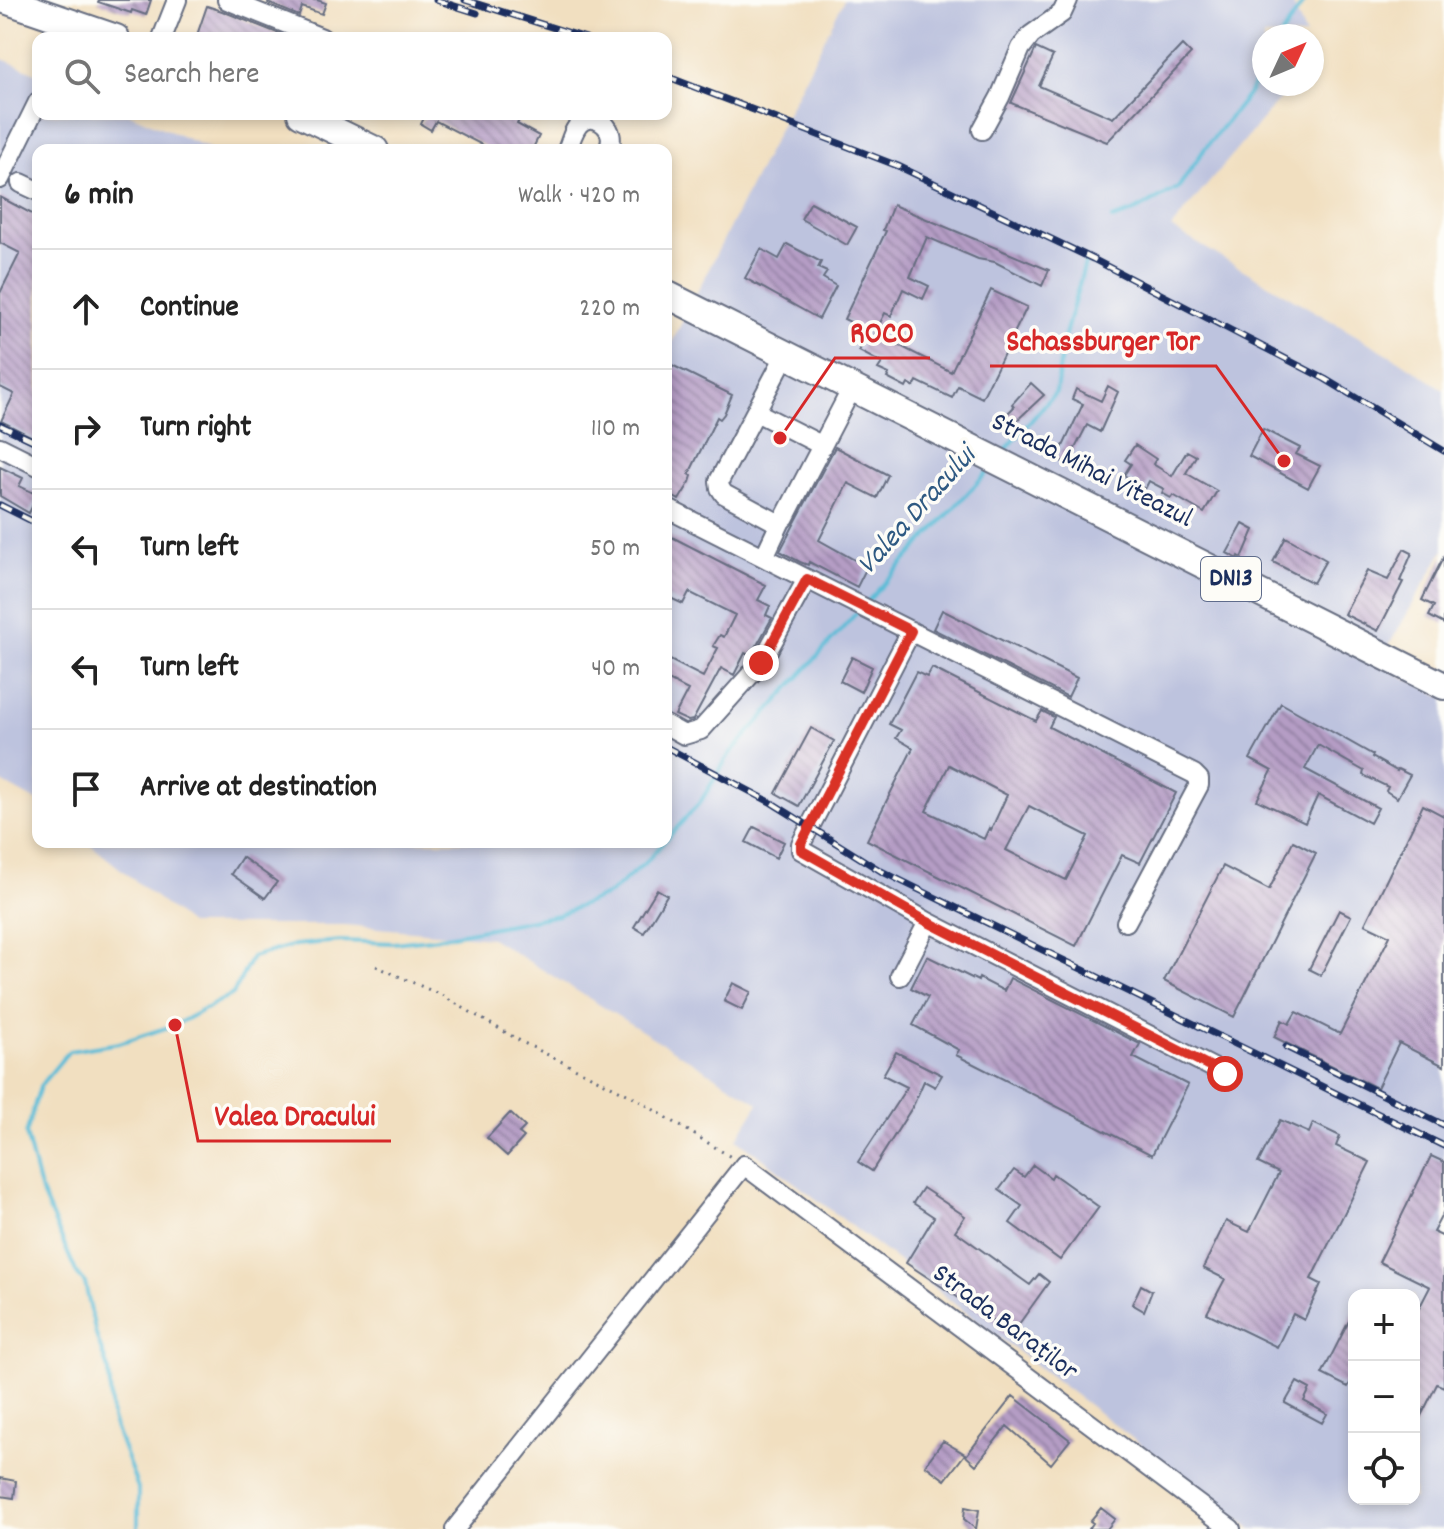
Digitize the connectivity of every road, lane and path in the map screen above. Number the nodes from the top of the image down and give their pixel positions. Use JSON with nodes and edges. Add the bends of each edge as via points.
{"nodes":[{"id":1,"x":177,"y":0,"type":"edge"},
{"id":2,"x":227,"y":0,"type":"edge"},
{"id":3,"x":1068,"y":0,"type":"edge"},
{"id":4,"x":4,"y":7,"type":"edge"},
{"id":5,"x":71,"y":31,"type":"edge"},
{"id":6,"x":164,"y":32,"type":"edge"},
{"id":7,"x":307,"y":32,"type":"edge"},
{"id":8,"x":32,"y":114,"type":"edge"},
{"id":9,"x":313,"y":120,"type":"edge"},
{"id":10,"x":587,"y":120,"type":"edge"},
{"id":11,"x":594,"y":120,"type":"edge"},
{"id":12,"x":982,"y":130,"type":"dead end"},
{"id":13,"x":363,"y":144,"type":"edge"},
{"id":14,"x":570,"y":144,"type":"edge"},
{"id":15,"x":611,"y":144,"type":"edge"},
{"id":16,"x":0,"y":179,"type":"edge"},
{"id":17,"x":672,"y":297,"type":"edge"},
{"id":18,"x":786,"y":354,"type":"junction"},
{"id":19,"x":852,"y":388,"type":"junction"},
{"id":20,"x":756,"y":412,"type":"junction"},
{"id":21,"x":821,"y":445,"type":"junction"},
{"id":22,"x":0,"y":447,"type":"edge"},
{"id":23,"x":32,"y":463,"type":"edge"},
{"id":24,"x":672,"y":511,"type":"edge"},
{"id":25,"x":781,"y":521,"type":"junction"},
{"id":26,"x":764,"y":557,"type":"junction"},
{"id":27,"x":807,"y":579,"type":"junction"},
{"id":28,"x":911,"y":631,"type":"junction"},
{"id":29,"x":1444,"y":686,"type":"edge"},
{"id":30,"x":672,"y":728,"type":"edge"},
{"id":31,"x":928,"y":922,"type":"junction"},
{"id":32,"x":1126,"y":922,"type":"dead end"},
{"id":33,"x":376,"y":966,"type":"dead end"},
{"id":34,"x":900,"y":976,"type":"dead end"},
{"id":35,"x":1225,"y":1074,"type":"dead end"},
{"id":36,"x":744,"y":1165,"type":"junction"},
{"id":37,"x":455,"y":1529,"type":"edge"},
{"id":38,"x":1231,"y":1529,"type":"edge"}],
"edges":[{"from":1,"to":6,"type":"street"},
{"from":2,"to":7,"type":"street"},
{"from":3,"to":12,"type":"street","via":[[1062,13],[1021,48]]},
{"from":4,"to":5,"type":"highway"},
{"from":8,"to":16,"type":"street"},
{"from":9,"to":13,"type":"highway"},
{"from":10,"to":14,"type":"street"},
{"from":11,"to":15,"type":"street","via":[[613,133]]},
{"from":17,"to":18,"type":"highway","name":"Strada Mihai Viteazul","number":"DN13"},
{"from":18,"to":19,"type":"highway","name":"Strada Mihai Viteazul","number":"DN13"},
{"from":18,"to":20,"type":"street"},
{"from":19,"to":21,"type":"street"},
{"from":19,"to":29,"type":"highway","name":"Strada Mihai Viteazul","number":"DN13"},
{"from":20,"to":21,"type":"street"},
{"from":20,"to":25,"type":"street","via":[[720,488]]},
{"from":21,"to":25,"type":"street"},
{"from":22,"to":23,"type":"street"},
{"from":24,"to":26,"type":"street"},
{"from":25,"to":26,"type":"street"},
{"from":26,"to":27,"type":"street"},
{"from":27,"to":28,"type":"street"},
{"from":27,"to":30,"type":"street","via":[[761,663],[701,730],[684,735]]},
{"from":28,"to":31,"type":"street","via":[[801,850]]},
{"from":28,"to":32,"type":"street","via":[[1199,779]]},
{"from":31,"to":34,"type":"street"},
{"from":31,"to":35,"type":"street"},
{"from":33,"to":36,"type":"path","via":[[633,1097]]},
{"from":36,"to":37,"type":"street"},
{"from":36,"to":38,"type":"street","name":"Strada Baraților"}]}
